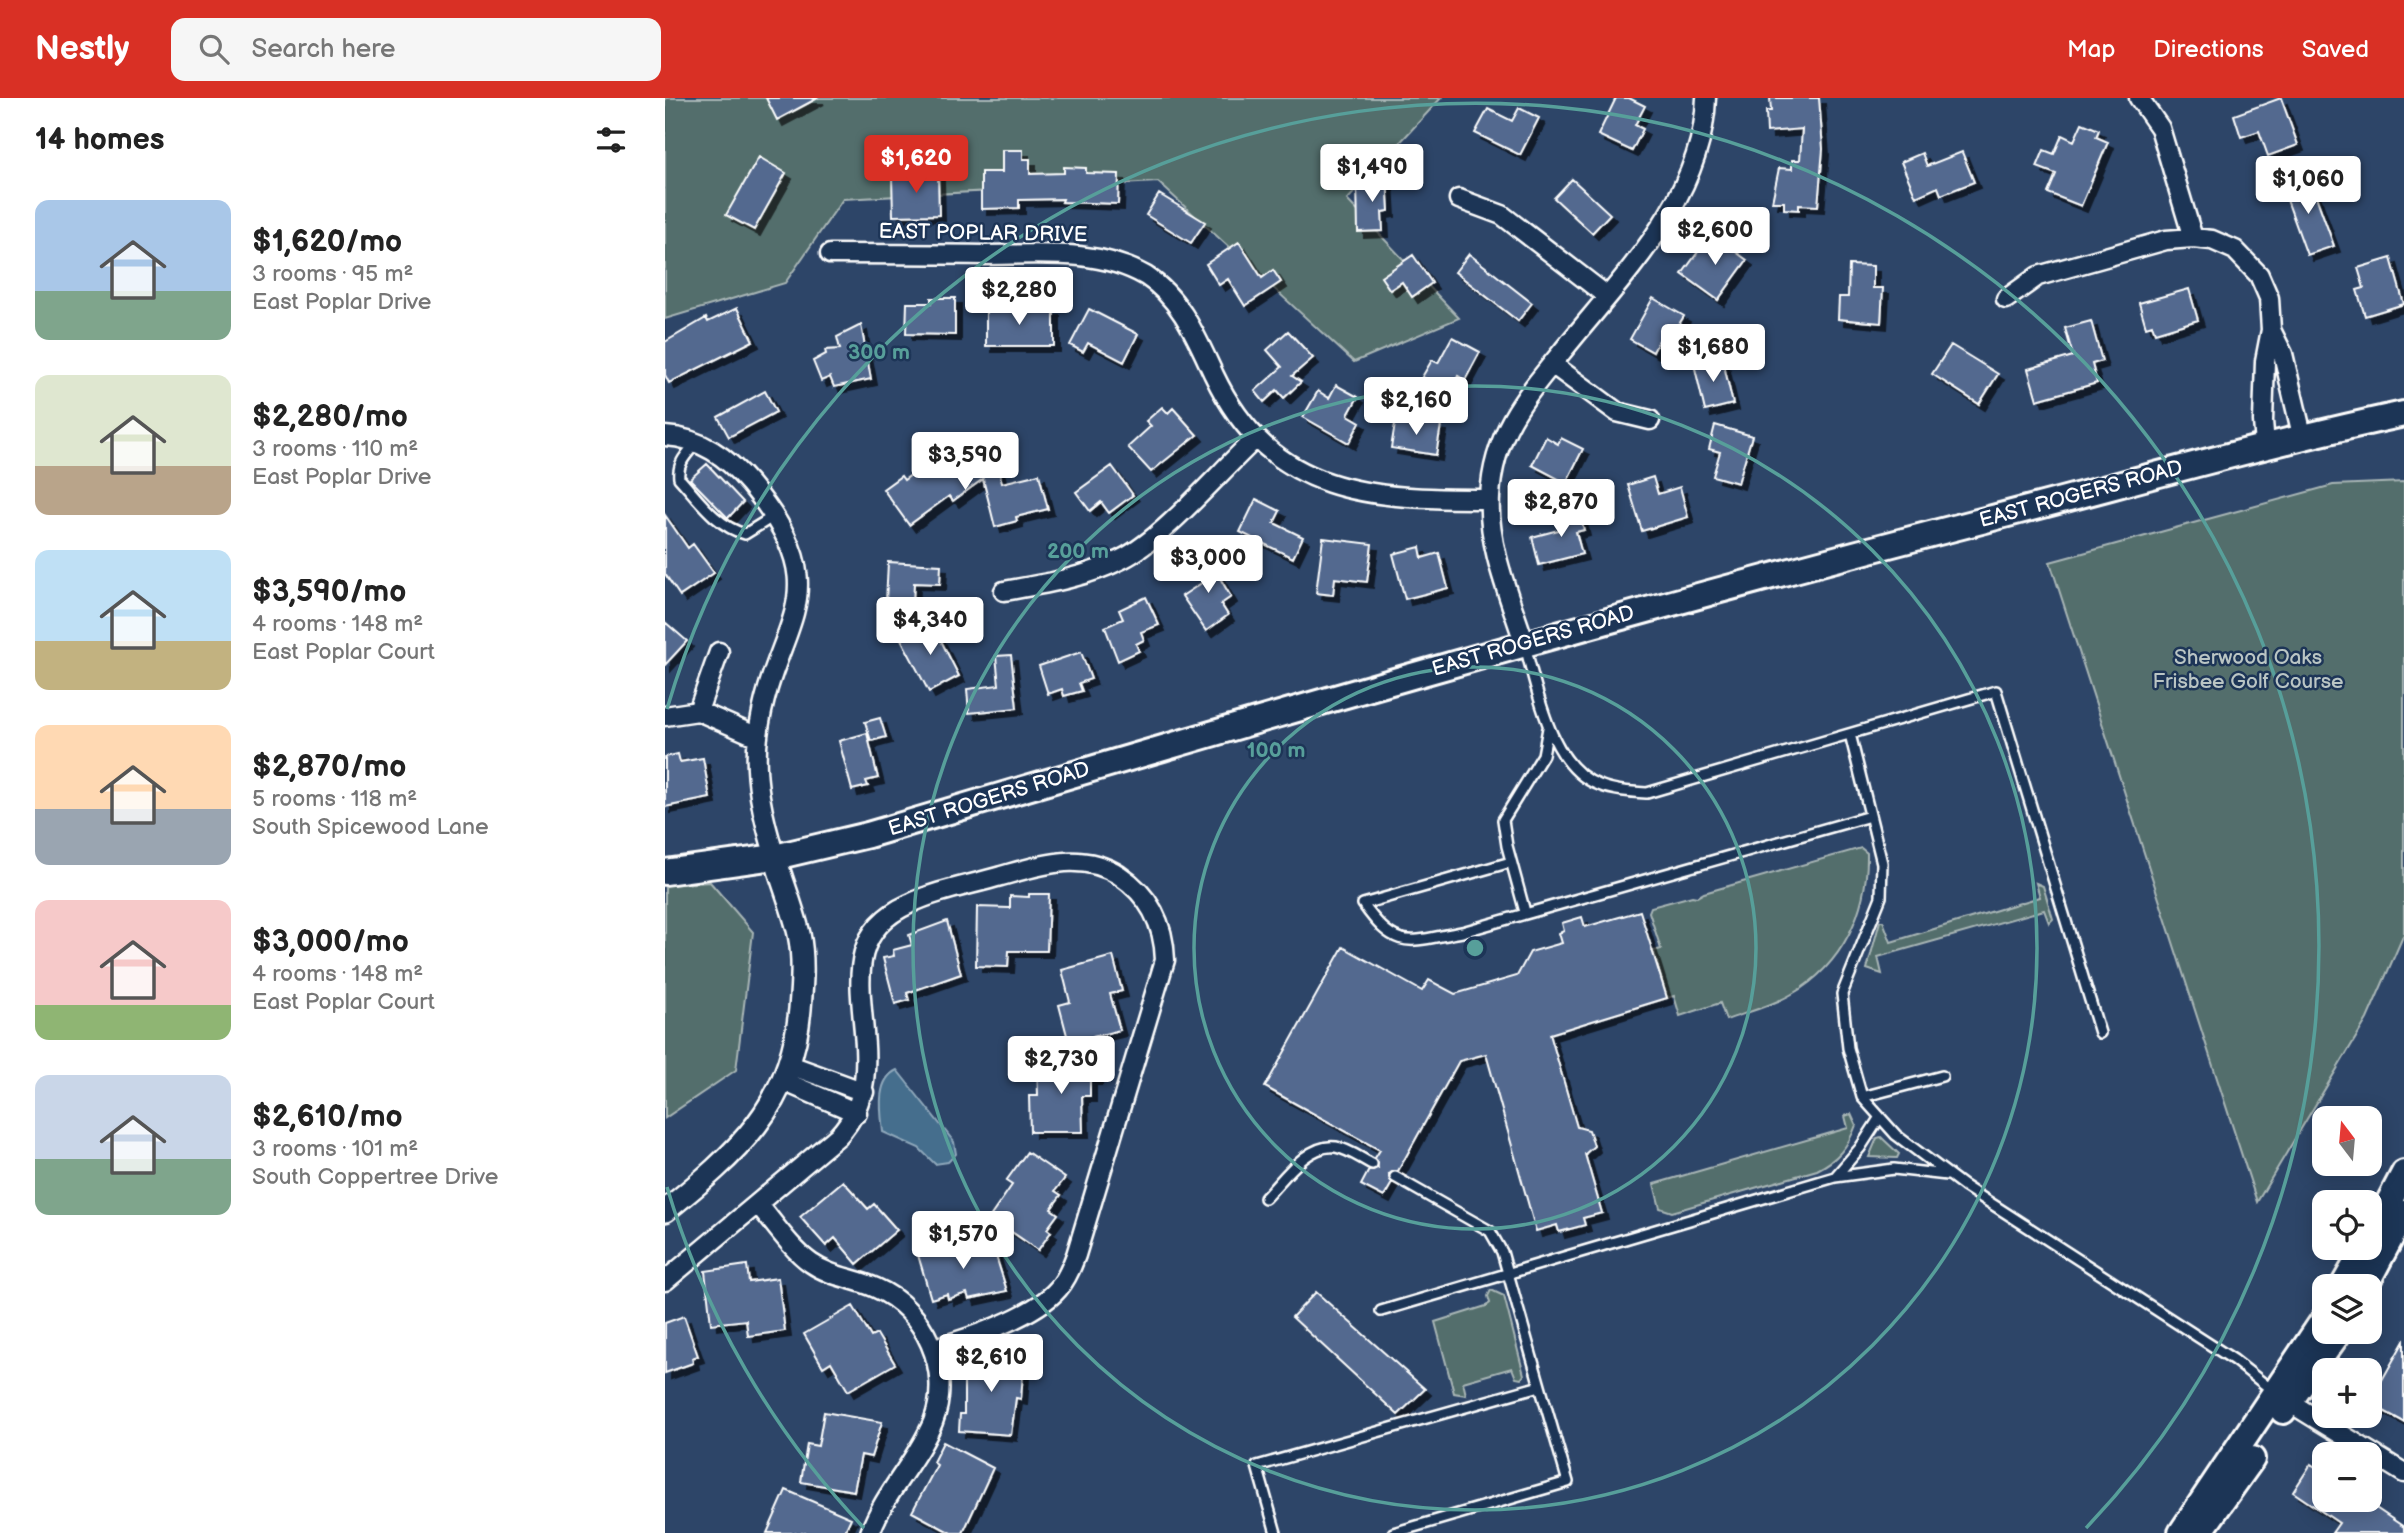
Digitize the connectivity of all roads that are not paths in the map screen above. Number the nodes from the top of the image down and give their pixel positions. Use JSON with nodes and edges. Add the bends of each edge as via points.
{"nodes":[{"id":1,"x":1706,"y":98,"type":"edge"},
{"id":2,"x":2140,"y":98,"type":"edge"},
{"id":3,"x":1459,"y":199,"type":"dead end"},
{"id":4,"x":2193,"y":238,"type":"junction"},
{"id":5,"x":830,"y":254,"type":"dead end"},
{"id":6,"x":1607,"y":296,"type":"junction"},
{"id":7,"x":2005,"y":299,"type":"dead end"},
{"id":8,"x":2271,"y":330,"type":"junction"},
{"id":9,"x":1552,"y":364,"type":"junction"},
{"id":10,"x":2404,"y":414,"type":"edge"},
{"id":11,"x":1650,"y":420,"type":"dead end"},
{"id":12,"x":2302,"y":435,"type":"junction"},
{"id":13,"x":665,"y":436,"type":"edge"},
{"id":14,"x":1256,"y":438,"type":"junction"},
{"id":15,"x":698,"y":442,"type":"junction"},
{"id":16,"x":2265,"y":445,"type":"junction"},
{"id":17,"x":1490,"y":499,"type":"junction"},
{"id":18,"x":774,"y":516,"type":"junction"},
{"id":19,"x":1004,"y":592,"type":"dead end"},
{"id":20,"x":1524,"y":642,"type":"junction"},
{"id":21,"x":719,"y":652,"type":"dead end"},
{"id":22,"x":698,"y":711,"type":"junction"},
{"id":23,"x":665,"y":716,"type":"edge"},
{"id":24,"x":1548,"y":728,"type":"junction"},
{"id":25,"x":1850,"y":734,"type":"junction"},
{"id":26,"x":758,"y":737,"type":"junction"},
{"id":27,"x":1870,"y":816,"type":"junction"},
{"id":28,"x":775,"y":857,"type":"junction"},
{"id":29,"x":1511,"y":862,"type":"junction"},
{"id":30,"x":665,"y":872,"type":"edge"},
{"id":31,"x":1525,"y":912,"type":"junction"},
{"id":32,"x":2099,"y":1033,"type":"dead end"},
{"id":33,"x":787,"y":1073,"type":"junction"},
{"id":34,"x":1942,"y":1076,"type":"dead end"},
{"id":35,"x":864,"y":1092,"type":"junction"},
{"id":36,"x":1862,"y":1097,"type":"junction"},
{"id":37,"x":857,"y":1113,"type":"junction"},
{"id":38,"x":1880,"y":1117,"type":"junction"},
{"id":39,"x":1372,"y":1164,"type":"dead end"},
{"id":40,"x":2404,"y":1173,"type":"edge"},
{"id":41,"x":1949,"y":1176,"type":"junction"},
{"id":42,"x":1395,"y":1177,"type":"dead end"},
{"id":43,"x":1835,"y":1177,"type":"junction"},
{"id":44,"x":1265,"y":1198,"type":"dead end"},
{"id":45,"x":758,"y":1204,"type":"junction"},
{"id":46,"x":665,"y":1211,"type":"edge"},
{"id":47,"x":2404,"y":1213,"type":"edge"},
{"id":48,"x":2382,"y":1215,"type":"edge"},
{"id":49,"x":1509,"y":1274,"type":"junction"},
{"id":50,"x":2371,"y":1274,"type":"edge"},
{"id":51,"x":665,"y":1281,"type":"edge"},
{"id":52,"x":1381,"y":1311,"type":"dead end"},
{"id":53,"x":2312,"y":1343,"type":"edge"},
{"id":54,"x":2329,"y":1344,"type":"edge"},
{"id":55,"x":934,"y":1348,"type":"junction"},
{"id":56,"x":1540,"y":1386,"type":"junction"},
{"id":57,"x":2283,"y":1398,"type":"junction"},
{"id":58,"x":2404,"y":1473,"type":"edge"},
{"id":59,"x":870,"y":1533,"type":"edge"},
{"id":60,"x":1276,"y":1533,"type":"edge"},
{"id":61,"x":1393,"y":1533,"type":"edge"},
{"id":62,"x":2181,"y":1533,"type":"edge"},
{"id":63,"x":2200,"y":1533,"type":"edge"}],
"edges":[{"from":1,"to":6,"type":"street","via":[[1698,146],[1681,193]]},
{"from":2,"to":4,"type":"street","via":[[2160,128]]},
{"from":3,"to":6,"type":"street","via":[[1502,215]]},
{"from":4,"to":7,"type":"street","via":[[2166,240],[2038,276]]},
{"from":4,"to":8,"type":"street","via":[[2225,245],[2250,263],[2269,298]]},
{"from":5,"to":14,"type":"street","name":"EAST POPLAR DRIVE","via":[[1077,256],[1125,266],[1147,277],[1173,301],[1191,327],[1221,390]]},
{"from":6,"to":9,"type":"street"},
{"from":8,"to":12,"type":"street","via":[[2283,354]]},
{"from":8,"to":16,"type":"street","via":[[2265,361]]},
{"from":9,"to":11,"type":"street","via":[[1617,412]]},
{"from":9,"to":17,"type":"street","via":[[1503,432],[1494,459]]},
{"from":10,"to":12,"type":"main road","name":"EAST ROGERS ROAD"},
{"from":12,"to":16,"type":"main road","name":"EAST ROGERS ROAD"},
{"from":13,"to":15,"type":"street"},
{"from":14,"to":17,"type":"street","name":"EAST POPLAR DRIVE","via":[[1299,469],[1343,489],[1388,498]]},
{"from":14,"to":19,"type":"street","via":[[1147,542],[1124,558],[1095,572]]},
{"from":15,"to":18,"type":"street","via":[[742,474]]},
{"from":15,"to":18,"type":"lane","via":[[683,459],[679,478],[716,519],[729,530],[745,534]]},
{"from":16,"to":20,"type":"main road","name":"EAST ROGERS ROAD"},
{"from":17,"to":20,"type":"street","via":[[1496,548]]},
{"from":18,"to":26,"type":"street","via":[[794,552],[799,590]]},
{"from":20,"to":24,"type":"lane"},
{"from":20,"to":28,"type":"main road","name":"EAST ROGERS ROAD","via":[[867,835]]},
{"from":21,"to":22,"type":"street"},
{"from":22,"to":23,"type":"street"},
{"from":22,"to":26,"type":"street"},
{"from":24,"to":25,"type":"lane","via":[[1563,753],[1596,785],[1647,793]]},
{"from":24,"to":29,"type":"lane","via":[[1543,755],[1503,820]]},
{"from":25,"to":27,"type":"lane"},
{"from":25,"to":32,"type":"lane","via":[[1996,691]]},
{"from":26,"to":28,"type":"street","via":[[759,789]]},
{"from":27,"to":31,"type":"lane"},
{"from":27,"to":36,"type":"lane","via":[[1882,863],[1881,897],[1842,994],[1848,1048]]},
{"from":28,"to":30,"type":"main road","name":"EAST ROGERS ROAD"},
{"from":28,"to":33,"type":"street","via":[[799,933],[802,961],[798,1033]]},
{"from":29,"to":31,"type":"lane"},
{"from":29,"to":31,"type":"lane","via":[[1363,904],[1381,929],[1406,941],[1462,932]]},
{"from":33,"to":35,"type":"street"},
{"from":33,"to":37,"type":"street"},
{"from":33,"to":46,"type":"street","via":[[775,1100],[742,1145]]},
{"from":34,"to":36,"type":"lane"},
{"from":35,"to":37,"type":"street"},
{"from":35,"to":55,"type":"street","via":[[867,1044],[860,963],[871,936],[894,912],[930,896],[1069,861],[1113,872],[1142,894],[1153,910],[1164,946],[1162,976],[1070,1270],[1058,1290],[1027,1311]]},
{"from":36,"to":38,"type":"lane"},
{"from":37,"to":45,"type":"street","via":[[838,1136]]},
{"from":38,"to":41,"type":"lane"},
{"from":38,"to":43,"type":"lane"},
{"from":39,"to":44,"type":"lane","via":[[1338,1147],[1320,1148]]},
{"from":40,"to":48,"type":"main road"},
{"from":41,"to":43,"type":"lane","via":[[1893,1168]]},
{"from":41,"to":57,"type":"lane","via":[[2234,1360]]},
{"from":42,"to":49,"type":"lane","via":[[1490,1231]]},
{"from":43,"to":49,"type":"lane"},
{"from":45,"to":51,"type":"street"},
{"from":45,"to":55,"type":"street","via":[[809,1262],[878,1289],[902,1305]]},
{"from":47,"to":50,"type":"main road"},
{"from":49,"to":52,"type":"lane"},
{"from":49,"to":56,"type":"lane"},
{"from":53,"to":57,"type":"main road"},
{"from":54,"to":57,"type":"main road"},
{"from":55,"to":59,"type":"street","via":[[940,1394],[933,1422]]},
{"from":56,"to":60,"type":"lane","via":[[1257,1466]]},
{"from":56,"to":61,"type":"lane","via":[[1568,1482]]},
{"from":57,"to":58,"type":"street"},
{"from":57,"to":62,"type":"main road"},
{"from":57,"to":63,"type":"main road"}]}
